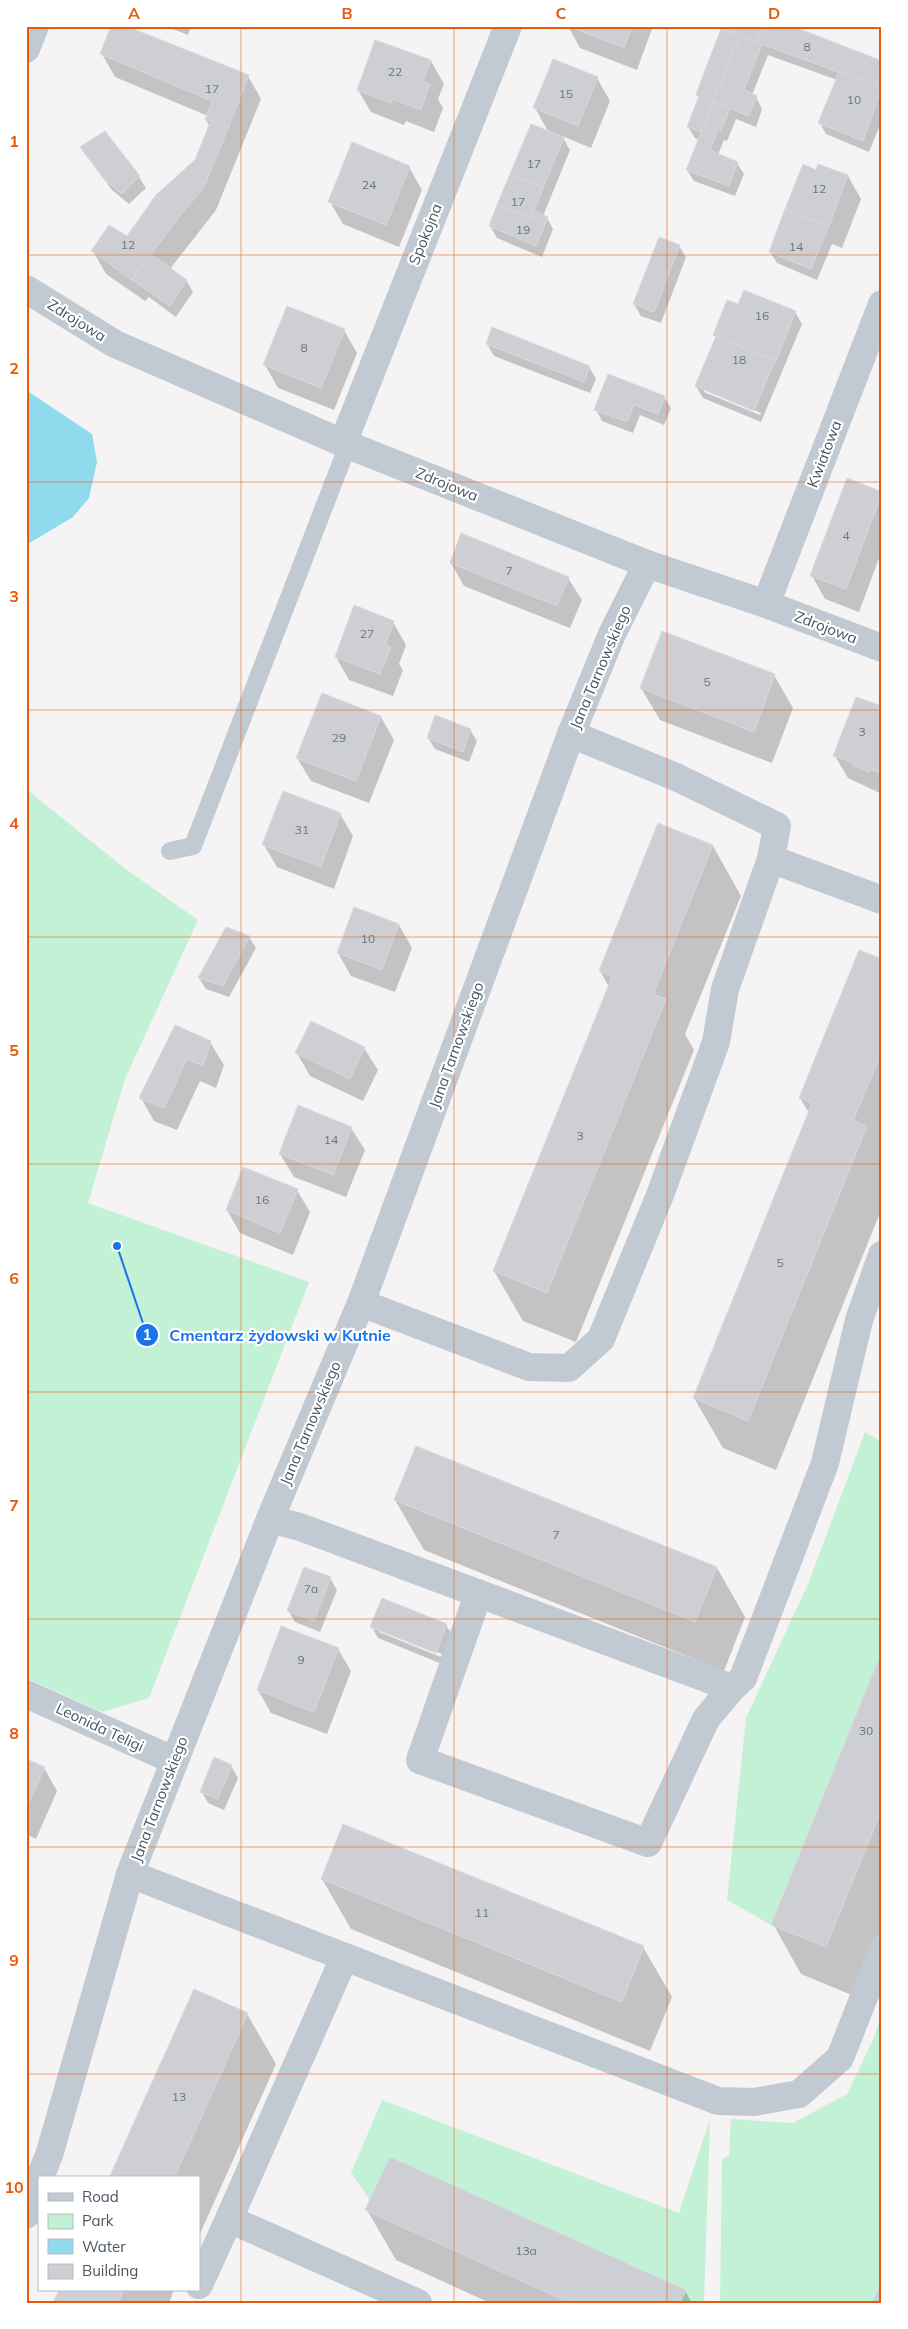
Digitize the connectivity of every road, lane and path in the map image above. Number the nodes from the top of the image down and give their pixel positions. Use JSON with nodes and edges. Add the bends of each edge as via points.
{"nodes":[{"id":1,"x":36,"y":26,"type":"edge"},
{"id":2,"x":508,"y":26,"type":"edge"},
{"id":3,"x":26,"y":49,"type":"edge"},
{"id":4,"x":26,"y":289,"type":"edge"},
{"id":5,"x":882,"y":304,"type":"edge"},
{"id":6,"x":345,"y":444,"type":"junction"},
{"id":7,"x":647,"y":564,"type":"junction"},
{"id":8,"x":766,"y":604,"type":"junction"},
{"id":9,"x":882,"y":648,"type":"edge"},
{"id":10,"x":571,"y":734,"type":"junction"},
{"id":11,"x":170,"y":851,"type":"dead end"},
{"id":12,"x":771,"y":859,"type":"junction"},
{"id":13,"x":882,"y":900,"type":"edge"},
{"id":14,"x":882,"y":1255,"type":"edge"},
{"id":15,"x":361,"y":1303,"type":"junction"},
{"id":16,"x":270,"y":1519,"type":"junction"},
{"id":17,"x":478,"y":1595,"type":"junction"},
{"id":18,"x":732,"y":1688,"type":"junction"},
{"id":19,"x":26,"y":1694,"type":"edge"},
{"id":20,"x":174,"y":1760,"type":"junction"},
{"id":21,"x":130,"y":1874,"type":"junction"},
{"id":22,"x":882,"y":1951,"type":"edge"},
{"id":23,"x":344,"y":1958,"type":"junction"},
{"id":24,"x":40,"y":2176,"type":"edge"},
{"id":25,"x":38,"y":2182,"type":"edge"},
{"id":26,"x":26,"y":2215,"type":"edge"},
{"id":27,"x":229,"y":2218,"type":"junction"},
{"id":28,"x":200,"y":2283,"type":"edge"},
{"id":29,"x":418,"y":2303,"type":"edge"}],
"edges":[{"from":1,"to":3,"type":"street"},
{"from":2,"to":6,"type":"street","name":"Spokojna"},
{"from":4,"to":6,"type":"street","name":"Zdrojowa","via":[[115,344]]},
{"from":5,"to":8,"type":"street","name":"Kwiatowa"},
{"from":6,"to":7,"type":"street","name":"Zdrojowa"},
{"from":6,"to":11,"type":"lane","via":[[193,846]]},
{"from":7,"to":8,"type":"street","name":"Zdrojowa"},
{"from":7,"to":10,"type":"street","name":"Jana Tarnowskiego","via":[[612,634]]},
{"from":8,"to":9,"type":"street","name":"Zdrojowa"},
{"from":10,"to":12,"type":"street","via":[[676,776],[777,826]]},
{"from":10,"to":15,"type":"street","name":"Jana Tarnowskiego"},
{"from":12,"to":13,"type":"street"},
{"from":12,"to":15,"type":"street","via":[[725,989],[716,1042],[660,1195],[601,1339],[568,1368],[529,1367]]},
{"from":14,"to":18,"type":"street","via":[[859,1320],[825,1463],[743,1678]]},
{"from":15,"to":16,"type":"street","name":"Jana Tarnowskiego"},
{"from":16,"to":17,"type":"street","via":[[300,1527]]},
{"from":16,"to":20,"type":"street","name":"Jana Tarnowskiego"},
{"from":17,"to":18,"type":"street"},
{"from":17,"to":18,"type":"street","via":[[420,1760],[648,1843],[706,1719]]},
{"from":19,"to":20,"type":"street","name":"Leonida Teligi"},
{"from":20,"to":21,"type":"street","name":"Jana Tarnowskiego"},
{"from":21,"to":23,"type":"street"},
{"from":21,"to":24,"type":"street","name":"Jana Tarnowskiego","via":[[50,2152]]},
{"from":22,"to":23,"type":"street","via":[[840,2058],[799,2094],[754,2102],[718,2101]]},
{"from":23,"to":27,"type":"street"},
{"from":25,"to":26,"type":"street","name":"Jana Tarnowskiego"},
{"from":27,"to":28,"type":"street"},
{"from":27,"to":29,"type":"street"}]}
